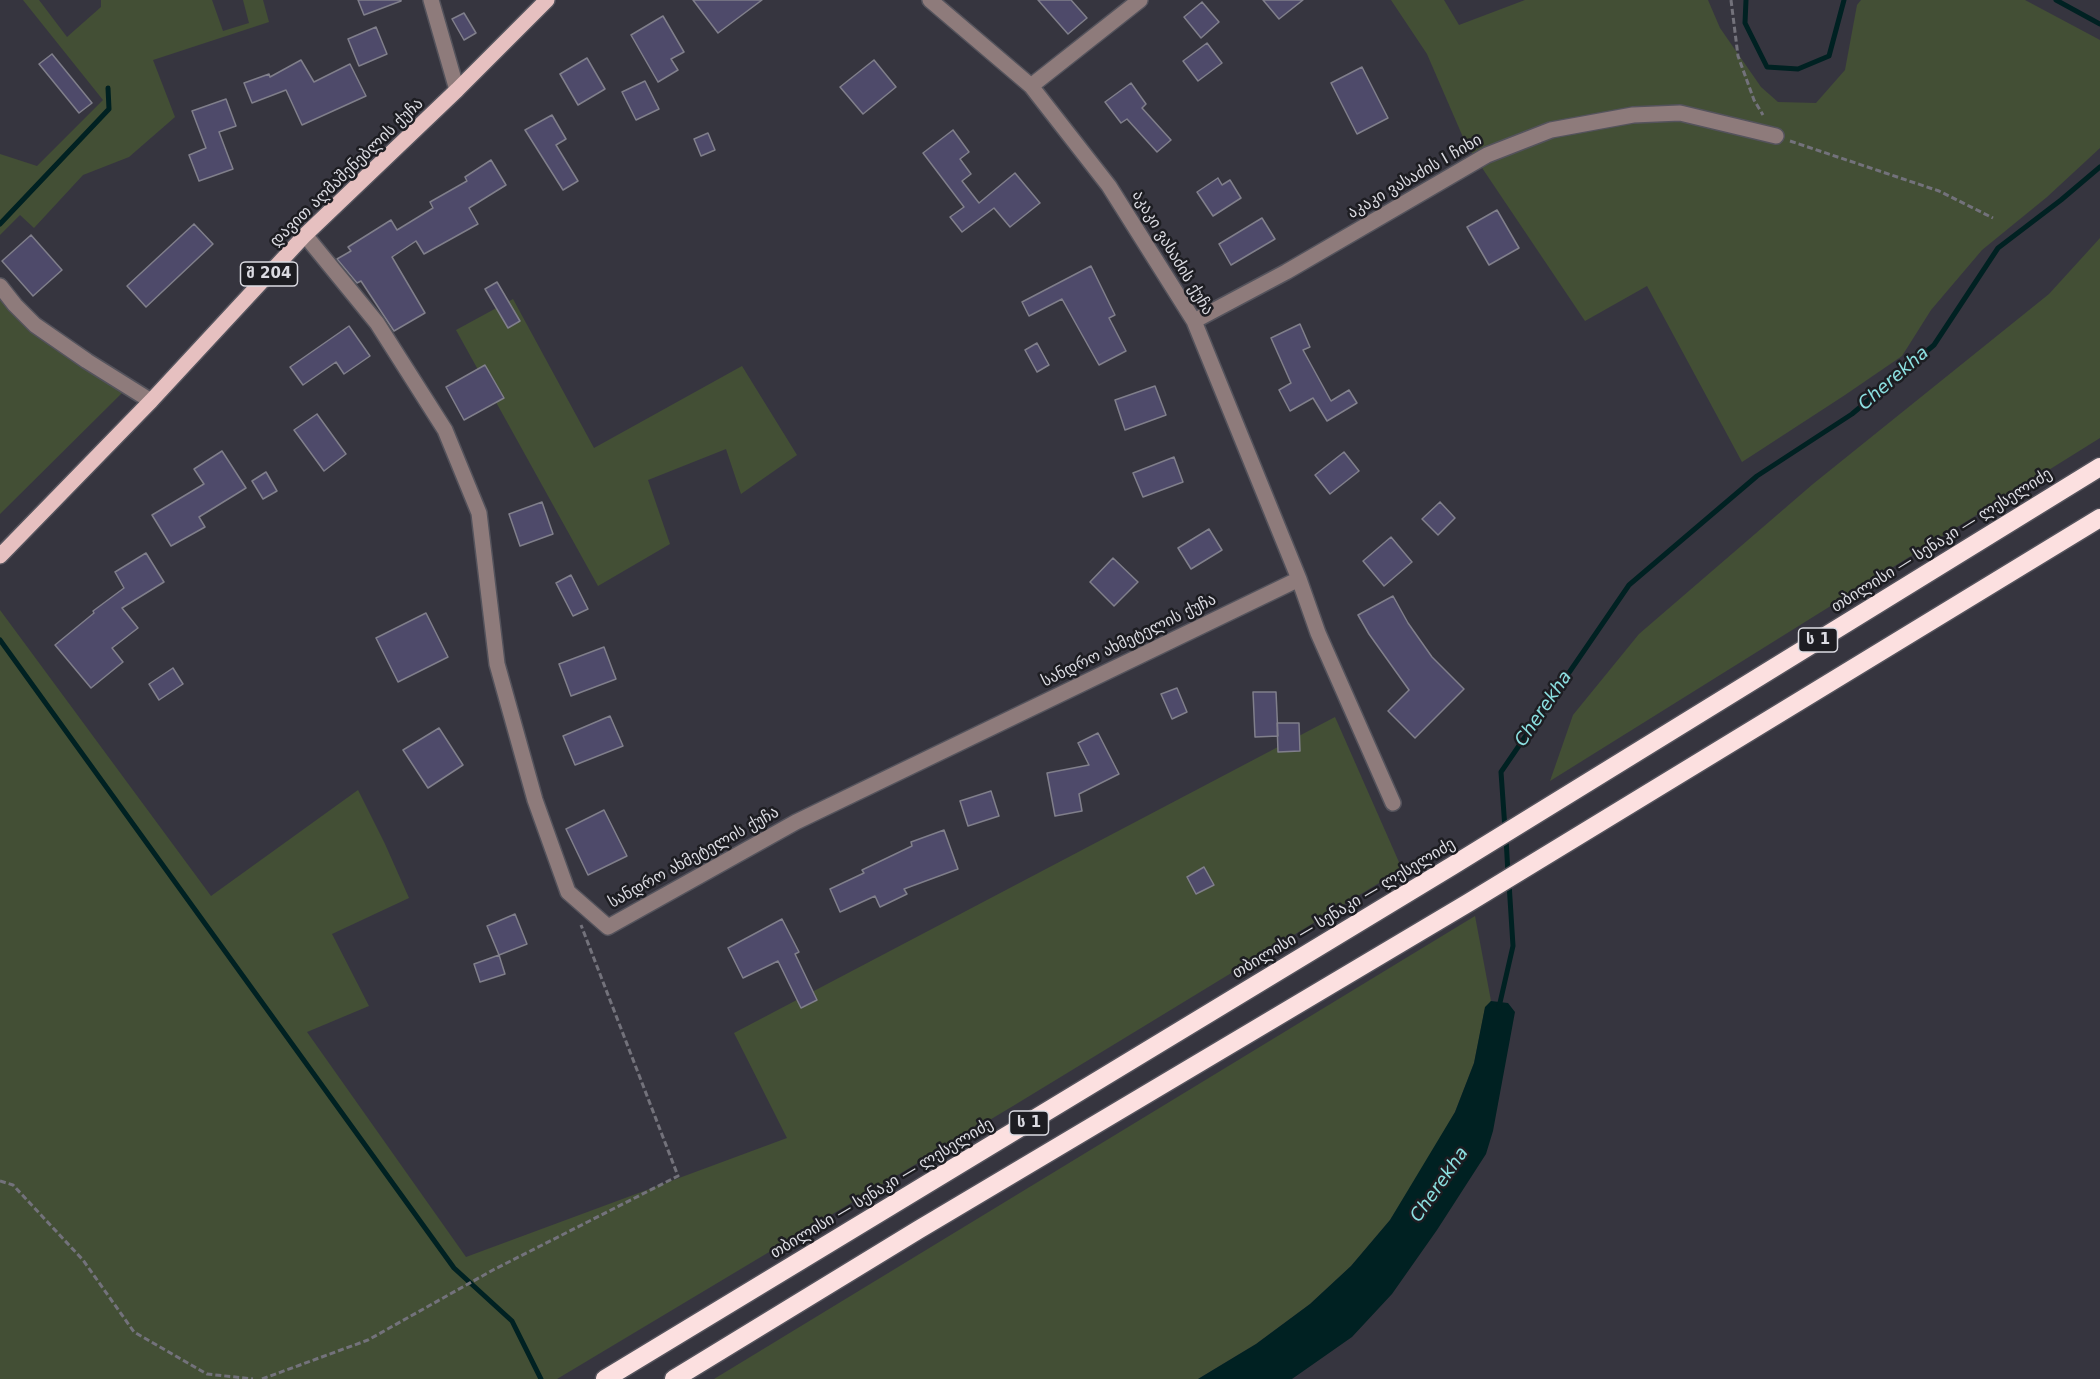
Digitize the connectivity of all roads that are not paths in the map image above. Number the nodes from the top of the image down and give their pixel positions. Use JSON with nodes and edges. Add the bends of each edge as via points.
{"nodes":[{"id":1,"x":431,"y":0,"type":"edge"},
{"id":2,"x":548,"y":0,"type":"edge"},
{"id":3,"x":930,"y":0,"type":"edge"},
{"id":4,"x":1140,"y":0,"type":"edge"},
{"id":5,"x":1031,"y":86,"type":"junction"},
{"id":6,"x":457,"y":90,"type":"junction"},
{"id":7,"x":1776,"y":136,"type":"road end"},
{"id":8,"x":305,"y":235,"type":"junction"},
{"id":9,"x":0,"y":286,"type":"edge"},
{"id":10,"x":1194,"y":321,"type":"junction"},
{"id":11,"x":151,"y":400,"type":"junction"},
{"id":12,"x":2100,"y":467,"type":"edge"},
{"id":13,"x":2100,"y":518,"type":"edge"},
{"id":14,"x":0,"y":556,"type":"edge"},
{"id":15,"x":1299,"y":579,"type":"junction"},
{"id":16,"x":1393,"y":803,"type":"dead end"},
{"id":17,"x":605,"y":1379,"type":"edge"},
{"id":18,"x":674,"y":1379,"type":"edge"}],
"edges":[{"from":1,"to":6,"type":"street"},
{"from":2,"to":6,"type":"main road","name":"დავით აღმაშენებლის ქუჩა","number":"შ 204"},
{"from":3,"to":5,"type":"street","name":"აკაკი ვასაძის ქუჩა"},
{"from":4,"to":5,"type":"street"},
{"from":5,"to":10,"type":"street","name":"აკაკი ვასაძის ქუჩა","via":[[1109,186]]},
{"from":6,"to":8,"type":"main road","name":"დავით აღმაშენებლის ქუჩა","number":"შ 204"},
{"from":7,"to":10,"type":"street","name":"აკაკი ვასაძის I ჩიხი","via":[[1680,113],[1633,115],[1551,130],[1487,155]]},
{"from":8,"to":11,"type":"main road","name":"დავით აღმაშენებლის ქუჩა","number":"შ 204"},
{"from":8,"to":15,"type":"street","name":"სანდრო ახმეტელის ქუჩა","via":[[376,322],[445,430],[479,513],[497,664],[535,801],[568,892],[608,927],[796,822]]},
{"from":9,"to":11,"type":"street","via":[[35,325]]},
{"from":10,"to":15,"type":"street","name":"აკაკი ვასაძის ქუჩა"},
{"from":11,"to":14,"type":"main road","name":"დავით აღმაშენებლის ქუჩა","number":"შ 204"},
{"from":12,"to":17,"type":"highway","name":"თბილისი — სენაკი — ლესელიძე","number":"ს 1","via":[[1452,866]]},
{"from":13,"to":18,"type":"highway","number":"ს 1"},
{"from":15,"to":16,"type":"street","name":"აკაკი ვასაძის ქუჩა","via":[[1318,633]]}]}
